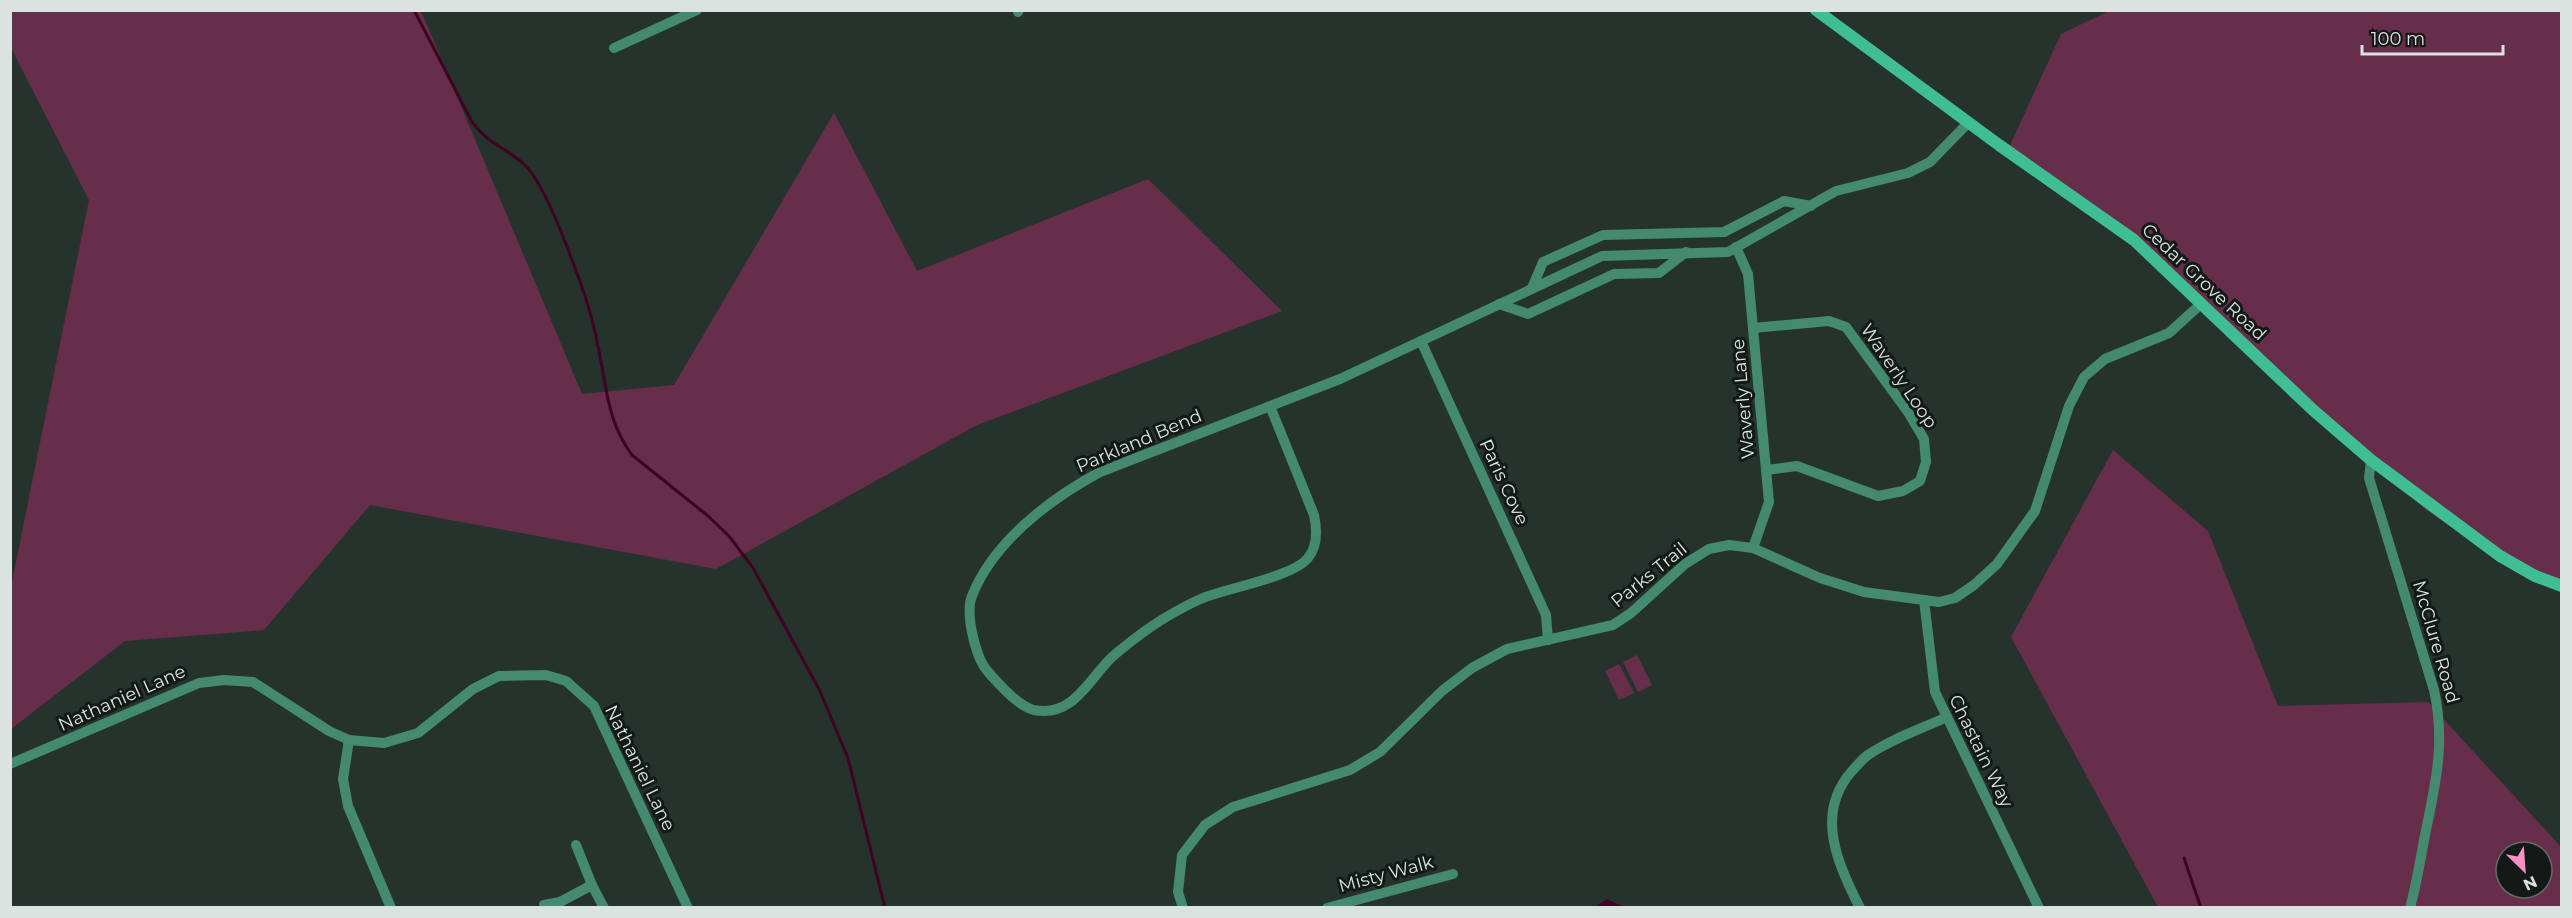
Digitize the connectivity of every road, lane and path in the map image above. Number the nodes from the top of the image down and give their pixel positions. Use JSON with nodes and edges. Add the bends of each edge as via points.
{"nodes":[{"id":1,"x":697,"y":10,"type":"edge"},
{"id":2,"x":1816,"y":10,"type":"edge"},
{"id":3,"x":614,"y":48,"type":"dead end"},
{"id":4,"x":1968,"y":123,"type":"junction"},
{"id":5,"x":1811,"y":206,"type":"junction"},
{"id":6,"x":1736,"y":247,"type":"junction"},
{"id":7,"x":1686,"y":252,"type":"junction"},
{"id":8,"x":1532,"y":288,"type":"junction"},
{"id":9,"x":1499,"y":303,"type":"junction"},
{"id":10,"x":2202,"y":303,"type":"junction"},
{"id":11,"x":1753,"y":328,"type":"junction"},
{"id":12,"x":1421,"y":340,"type":"junction"},
{"id":13,"x":1270,"y":406,"type":"junction"},
{"id":14,"x":2371,"y":460,"type":"junction"},
{"id":15,"x":1766,"y":470,"type":"junction"},
{"id":16,"x":1753,"y":548,"type":"junction"},
{"id":17,"x":2562,"y":586,"type":"edge"},
{"id":18,"x":1924,"y":600,"type":"junction"},
{"id":19,"x":1548,"y":639,"type":"junction"},
{"id":20,"x":1947,"y":717,"type":"junction"},
{"id":21,"x":349,"y":740,"type":"junction"},
{"id":22,"x":10,"y":764,"type":"edge"},
{"id":23,"x":576,"y":845,"type":"dead end"},
{"id":24,"x":1453,"y":874,"type":"dead end"},
{"id":25,"x":592,"y":885,"type":"junction"},
{"id":26,"x":544,"y":906,"type":"edge"},
{"id":27,"x":391,"y":908,"type":"edge"},
{"id":28,"x":604,"y":908,"type":"edge"},
{"id":29,"x":688,"y":908,"type":"edge"},
{"id":30,"x":1183,"y":908,"type":"edge"},
{"id":31,"x":1327,"y":908,"type":"edge"},
{"id":32,"x":1860,"y":908,"type":"edge"},
{"id":33,"x":2039,"y":908,"type":"edge"},
{"id":34,"x":2410,"y":908,"type":"edge"}],
"edges":[{"from":1,"to":3,"type":"street"},
{"from":2,"to":4,"type":"main road","name":"Cedar Grove Road"},
{"from":4,"to":5,"type":"street","name":"Parkland Bend","via":[[1930,162],[1908,173],[1836,191]]},
{"from":4,"to":10,"type":"main road","name":"Cedar Grove Road","via":[[2134,240]]},
{"from":5,"to":6,"type":"street","name":"Parkland Bend"},
{"from":5,"to":8,"type":"street","via":[[1784,201],[1724,232],[1603,235],[1543,262]]},
{"from":6,"to":7,"type":"street","name":"Parkland Bend","via":[[1728,252]]},
{"from":6,"to":11,"type":"street","name":"Waverly Lane","via":[[1748,274]]},
{"from":7,"to":8,"type":"street","name":"Parkland Bend","via":[[1602,256]]},
{"from":7,"to":9,"type":"street","via":[[1659,273],[1614,274],[1528,314]]},
{"from":8,"to":9,"type":"street","name":"Parkland Bend"},
{"from":9,"to":12,"type":"street","name":"Parkland Bend"},
{"from":10,"to":14,"type":"main road","name":"Cedar Grove Road"},
{"from":10,"to":18,"type":"street","name":"Parks Trail","via":[[2169,333],[2105,359],[2084,377],[2069,406],[2035,511],[2018,538],[1997,564],[1955,598]]},
{"from":11,"to":15,"type":"street","name":"Waverly Lane"},
{"from":11,"to":15,"type":"street","name":"Waverly Loop","via":[[1829,321],[1846,327],[1924,439],[1926,462],[1920,481],[1903,492],[1878,496],[1797,466]]},
{"from":12,"to":13,"type":"street","name":"Parkland Bend","via":[[1340,379]]},
{"from":12,"to":19,"type":"street","name":"Paris Cove","via":[[1546,615]]},
{"from":13,"to":13,"type":"street","name":"Parkland Bend","via":[[1100,472],[1041,508],[992,561],[970,598],[971,631],[981,663],[1004,690],[1033,710],[1056,710],[1076,700],[1110,660],[1157,623],[1203,598],[1292,570],[1308,559],[1316,537],[1314,515]]},
{"from":14,"to":17,"type":"main road","name":"Cedar Grove Road","via":[[2500,556]]},
{"from":14,"to":34,"type":"street","name":"McClure Road","via":[[2369,478],[2439,715],[2438,773]]},
{"from":15,"to":16,"type":"street","name":"Waverly Lane","via":[[1769,502]]},
{"from":16,"to":18,"type":"street","name":"Parks Trail","via":[[1820,578],[1864,592]]},
{"from":16,"to":19,"type":"street","name":"Parks Trail","via":[[1729,545],[1709,549],[1652,590],[1631,613],[1613,625]]},
{"from":18,"to":20,"type":"street","name":"Chastain Way","via":[[1935,692]]},
{"from":19,"to":30,"type":"street","name":"Parks Trail","via":[[1507,649],[1472,668],[1442,691],[1380,752],[1350,770],[1233,807],[1205,825],[1182,855],[1178,892]]},
{"from":20,"to":32,"type":"street","via":[[1867,755],[1844,780],[1831,811],[1833,843],[1839,866]]},
{"from":20,"to":33,"type":"street","name":"Chastain Way"},
{"from":21,"to":22,"type":"street","name":"Nathaniel Lane","via":[[253,682],[224,680],[198,683]]},
{"from":21,"to":27,"type":"street","via":[[344,779],[348,806]]},
{"from":21,"to":29,"type":"street","name":"Nathaniel Lane","via":[[384,743],[418,733],[473,689],[498,676],[546,675],[566,681],[594,706]]},
{"from":23,"to":25,"type":"street"},
{"from":24,"to":31,"type":"street","name":"Misty Walk"},
{"from":25,"to":26,"type":"street"},
{"from":25,"to":28,"type":"street"}]}
